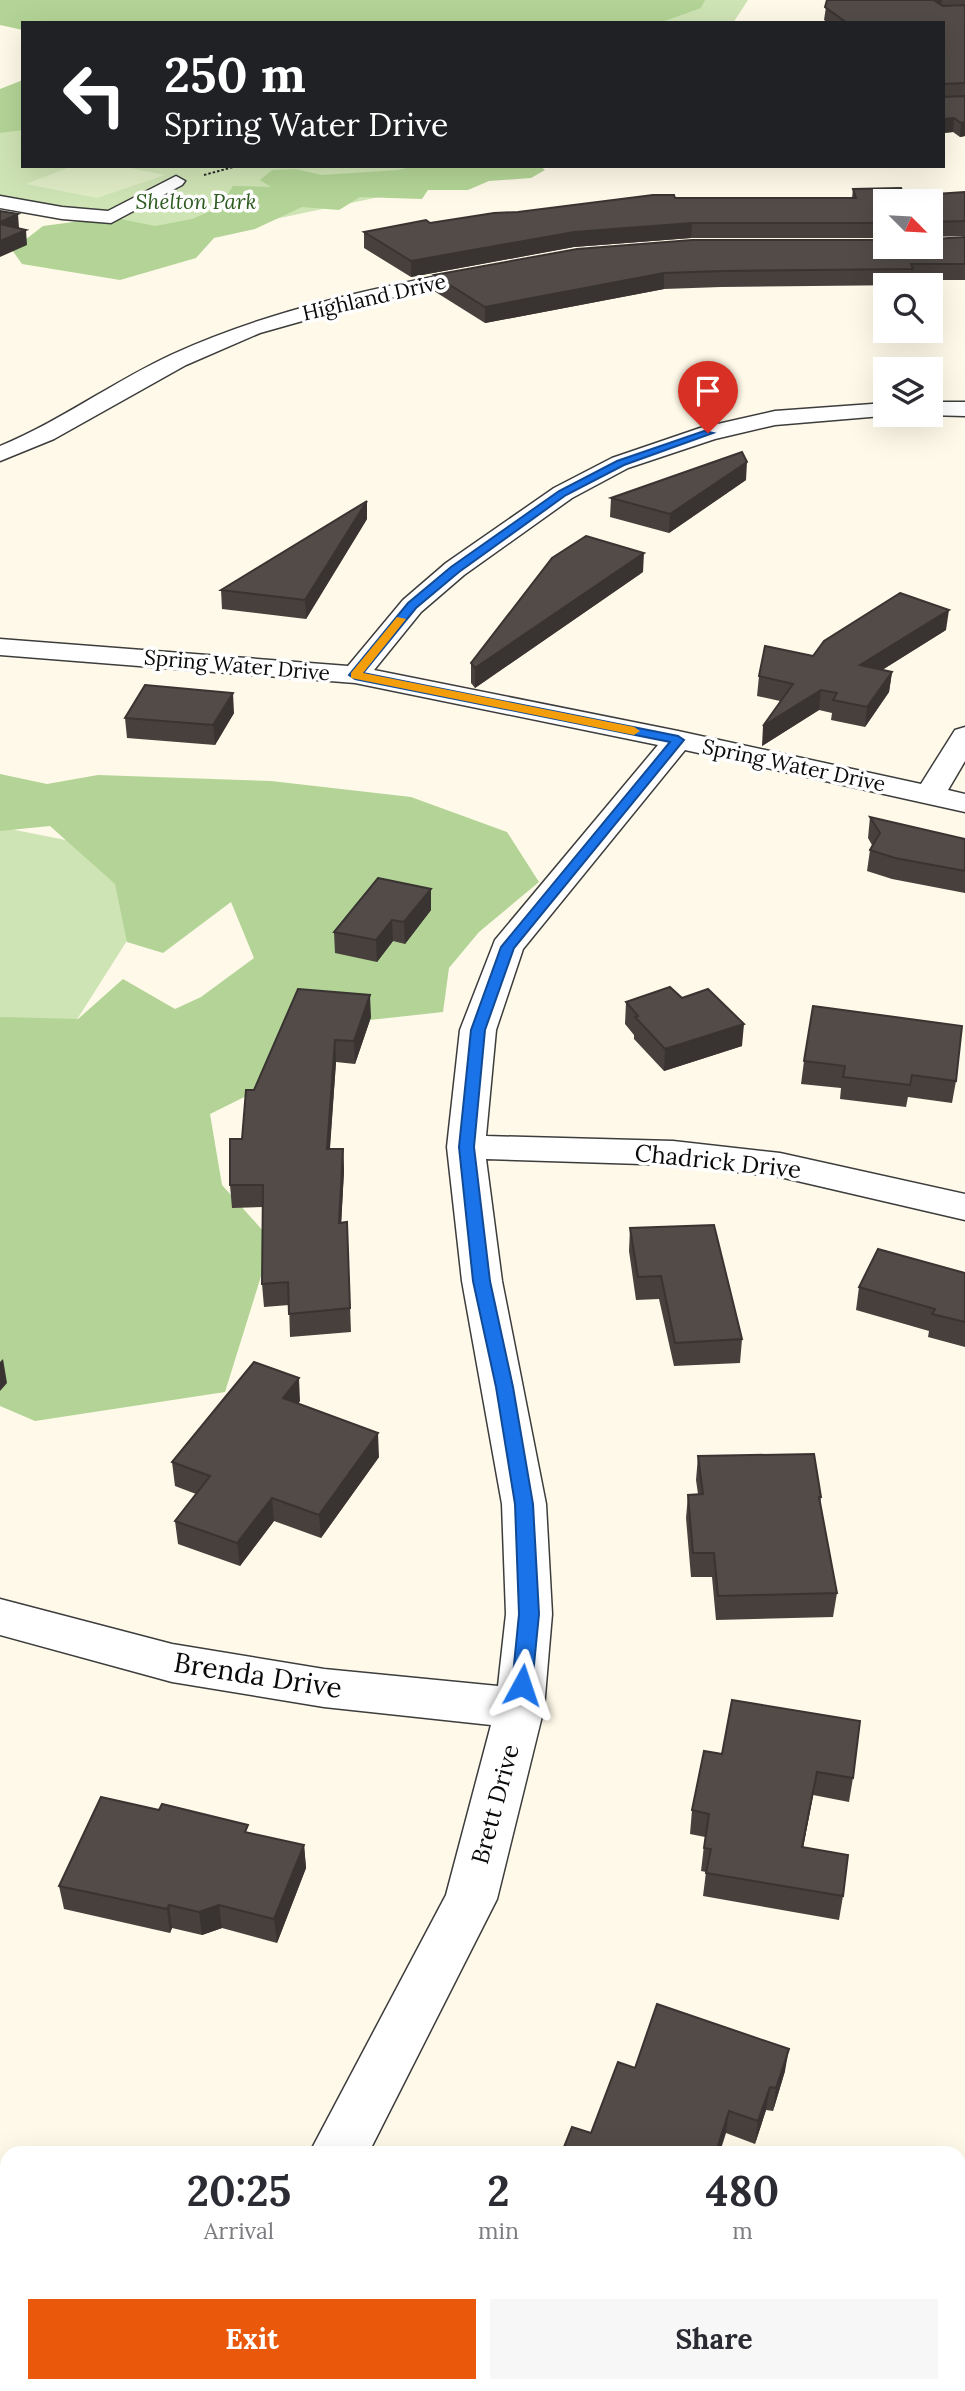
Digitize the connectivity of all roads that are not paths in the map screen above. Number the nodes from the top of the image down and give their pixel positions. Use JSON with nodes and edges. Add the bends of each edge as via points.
{"nodes":[{"id":1,"x":176,"y":181,"type":"dead end"},
{"id":2,"x":0,"y":202,"type":"edge"},
{"id":3,"x":508,"y":268,"type":"edge"},
{"id":4,"x":943,"y":409,"type":"edge"},
{"id":5,"x":965,"y":409,"type":"edge"},
{"id":6,"x":873,"y":411,"type":"edge"},
{"id":7,"x":0,"y":454,"type":"edge"},
{"id":8,"x":0,"y":647,"type":"edge"},
{"id":9,"x":355,"y":675,"type":"junction"},
{"id":10,"x":965,"y":736,"type":"edge"},
{"id":11,"x":678,"y":740,"type":"junction"},
{"id":12,"x":930,"y":795,"type":"junction"},
{"id":13,"x":965,"y":803,"type":"edge"},
{"id":14,"x":467,"y":1147,"type":"junction"},
{"id":15,"x":965,"y":1207,"type":"edge"},
{"id":16,"x":0,"y":1617,"type":"edge"},
{"id":17,"x":520,"y":1708,"type":"junction"},
{"id":18,"x":342,"y":2146,"type":"edge"}],
"edges":[{"from":1,"to":2,"type":"street","via":[[111,217]]},
{"from":3,"to":7,"type":"street","name":"Highland Drive","via":[[359,296],[275,321],[179,360]]},
{"from":4,"to":5,"type":"street"},
{"from":6,"to":9,"type":"street","via":[[775,418],[708,433],[621,463],[563,493],[455,569],[412,606]]},
{"from":8,"to":9,"type":"street","name":"Spring Water Drive"},
{"from":9,"to":11,"type":"street","name":"Spring Water Drive"},
{"from":10,"to":12,"type":"street"},
{"from":11,"to":12,"type":"street","name":"Spring Water Drive"},
{"from":11,"to":14,"type":"street","name":"Brett Drive","via":[[508,947],[478,1030]]},
{"from":12,"to":13,"type":"street","name":"Spring Water Drive"},
{"from":14,"to":15,"type":"street","name":"Chadrick Drive","via":[[673,1153],[780,1164]]},
{"from":14,"to":17,"type":"street","name":"Brett Drive","via":[[482,1281],[524,1504],[529,1614]]},
{"from":16,"to":17,"type":"street","name":"Brenda Drive","via":[[172,1663],[324,1688]]},
{"from":17,"to":18,"type":"street","name":"Brett Drive","via":[[471,1899]]}]}
